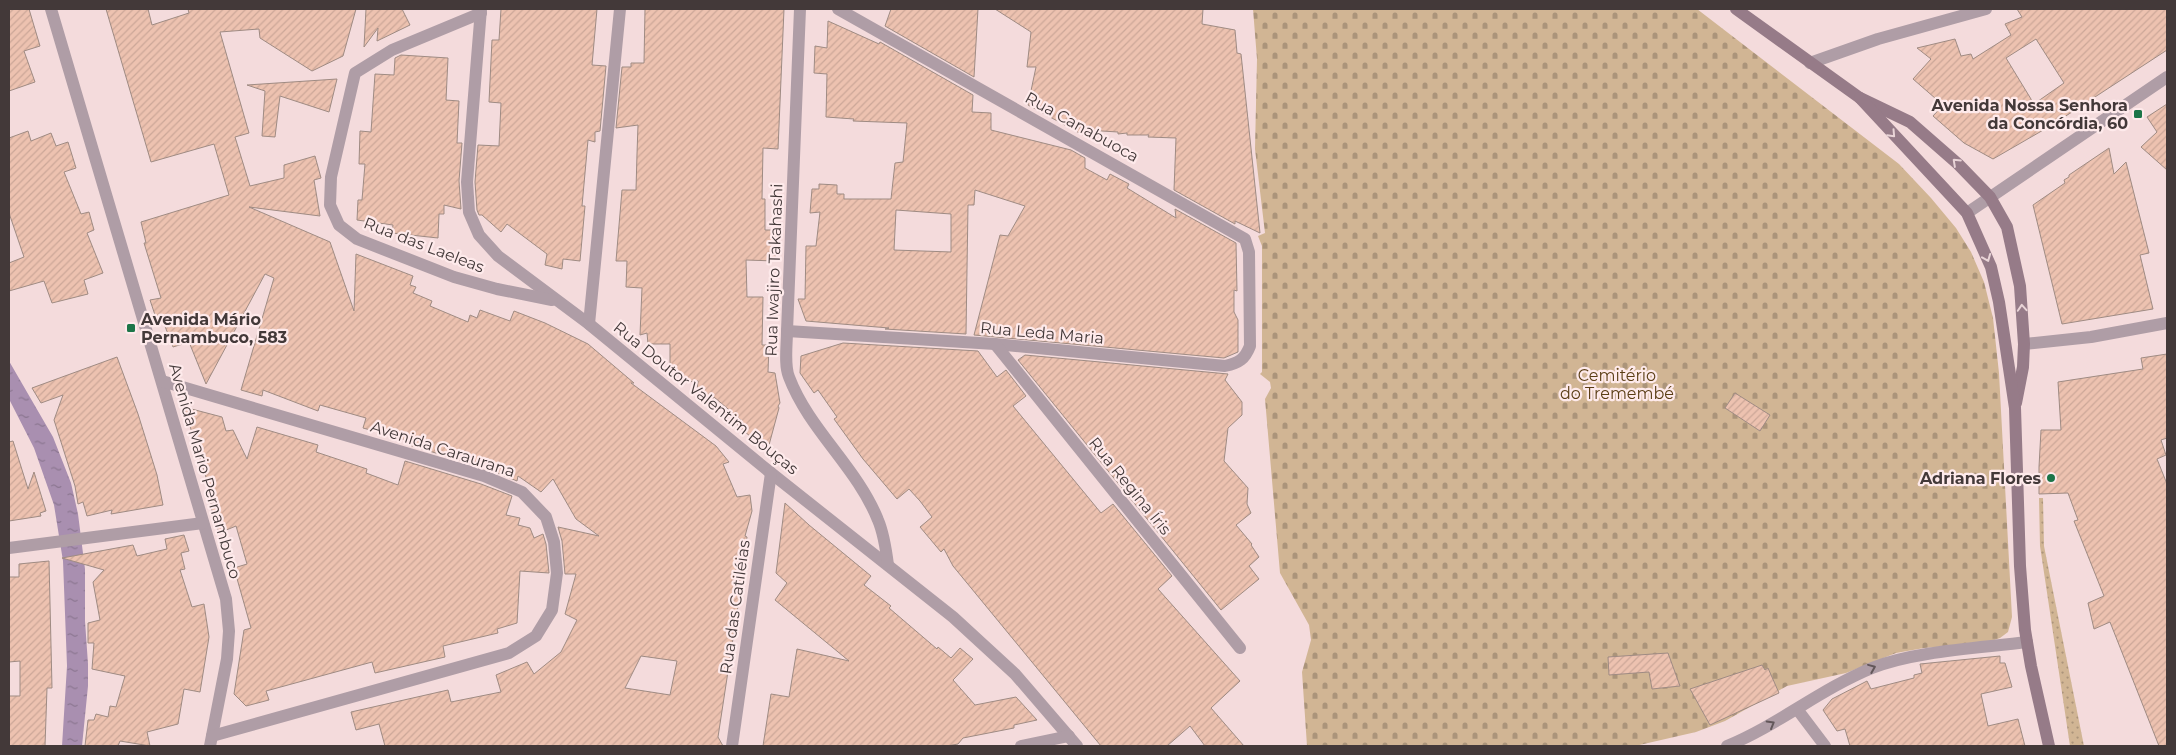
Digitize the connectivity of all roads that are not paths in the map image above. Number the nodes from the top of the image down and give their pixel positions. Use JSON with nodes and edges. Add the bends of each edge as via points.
{"nodes":[{"id":1,"x":51,"y":9,"type":"edge"},
{"id":2,"x":620,"y":9,"type":"edge"},
{"id":3,"x":800,"y":9,"type":"edge"},
{"id":4,"x":838,"y":9,"type":"edge"},
{"id":5,"x":1736,"y":9,"type":"edge"},
{"id":6,"x":1986,"y":9,"type":"edge"},
{"id":7,"x":481,"y":11,"type":"edge"},
{"id":8,"x":1810,"y":63,"type":"junction"},
{"id":9,"x":2167,"y":77,"type":"edge"},
{"id":10,"x":1860,"y":98,"type":"junction"},
{"id":11,"x":1990,"y":197,"type":"junction"},
{"id":12,"x":1967,"y":213,"type":"junction"},
{"id":13,"x":556,"y":300,"type":"junction"},
{"id":14,"x":1250,"y":312,"type":"joint"},
{"id":15,"x":2167,"y":323,"type":"edge"},
{"id":16,"x":590,"y":324,"type":"junction"},
{"id":17,"x":786,"y":331,"type":"junction"},
{"id":18,"x":995,"y":344,"type":"junction"},
{"id":19,"x":2024,"y":344,"type":"junction"},
{"id":20,"x":162,"y":381,"type":"junction"},
{"id":21,"x":2015,"y":408,"type":"junction"},
{"id":22,"x":771,"y":473,"type":"junction"},
{"id":23,"x":203,"y":523,"type":"junction"},
{"id":24,"x":9,"y":548,"type":"edge"},
{"id":25,"x":888,"y":564,"type":"junction"},
{"id":26,"x":2027,"y":642,"type":"junction"},
{"id":27,"x":1240,"y":648,"type":"dead end"},
{"id":28,"x":1797,"y":709,"type":"junction"},
{"id":29,"x":211,"y":741,"type":"edge"},
{"id":30,"x":1073,"y":741,"type":"edge"},
{"id":31,"x":732,"y":746,"type":"edge"},
{"id":32,"x":1021,"y":746,"type":"edge"},
{"id":33,"x":1728,"y":746,"type":"edge"},
{"id":34,"x":1825,"y":746,"type":"edge"},
{"id":35,"x":2049,"y":746,"type":"edge"}],
"edges":[{"from":1,"to":20,"type":"street","name":"Avenida Mario Pernambuco"},
{"from":2,"to":16,"type":"street"},
{"from":3,"to":17,"type":"street","name":"Rua Iwajiro Takahashi"},
{"from":4,"to":14,"type":"street","name":"Rua Canabuoca","via":[[1245,238],[1249,252]]},
{"from":5,"to":8,"type":"main road"},
{"from":6,"to":8,"type":"street","via":[[1878,39]]},
{"from":7,"to":13,"type":"street","name":"Rua Doutor Valentim Bouças","via":[[467,182],[469,212],[479,235],[498,256]]},
{"from":7,"to":13,"type":"street","name":"Rua das Laeleas","via":[[392,50],[355,72],[331,177],[330,205],[339,226],[356,239],[454,277]]},
{"from":8,"to":10,"type":"main road"},
{"from":9,"to":11,"type":"street"},
{"from":11,"to":10,"type":"main road","one_way":true,"via":[[1910,122]]},
{"from":10,"to":12,"type":"main road","one_way":true},
{"from":11,"to":12,"type":"street"},
{"from":19,"to":11,"type":"main road","one_way":true,"via":[[2020,286],[2013,251],[2007,227]]},
{"from":12,"to":21,"type":"main road","one_way":true,"via":[[1991,267]]},
{"from":13,"to":16,"type":"street","name":"Rua Doutor Valentim Bouças"},
{"from":14,"to":18,"type":"street","name":"Rua Leda Maria","via":[[1250,346],[1246,357],[1237,364],[1225,366]]},
{"from":15,"to":19,"type":"street","via":[[2091,337]]},
{"from":16,"to":22,"type":"street","name":"Rua Doutor Valentim Bouças"},
{"from":17,"to":18,"type":"street","name":"Rua Leda Maria"},
{"from":17,"to":25,"type":"street","name":"Rua Iwajiro Takahashi","via":[[788,375],[802,403],[878,519]]},
{"from":18,"to":27,"type":"street","name":"Rua Regina Íris"},
{"from":19,"to":21,"type":"main road","via":[[2021,384]]},
{"from":20,"to":23,"type":"street","name":"Avenida Mario Pernambuco"},
{"from":20,"to":29,"type":"street","name":"Avenida Caraurana","via":[[484,476],[522,492],[546,517],[554,542],[557,573],[552,610],[536,636],[509,653]]},
{"from":21,"to":26,"type":"main road","via":[[2020,566]]},
{"from":22,"to":25,"type":"street","name":"Rua Doutor Valentim Bouças"},
{"from":22,"to":31,"type":"street","name":"Rua das Catiléias"},
{"from":23,"to":24,"type":"street"},
{"from":23,"to":29,"type":"street","name":"Avenida Mario Pernambuco","via":[[226,599],[230,631]]},
{"from":25,"to":30,"type":"street","name":"Rua Doutor Valentim Bouças","via":[[1015,674]]},
{"from":28,"to":26,"type":"street","one_way":true,"via":[[1853,677],[1891,662]]},
{"from":26,"to":35,"type":"main road"},
{"from":33,"to":28,"type":"street","one_way":true},
{"from":28,"to":34,"type":"street"},
{"from":30,"to":32,"type":"street"}]}
